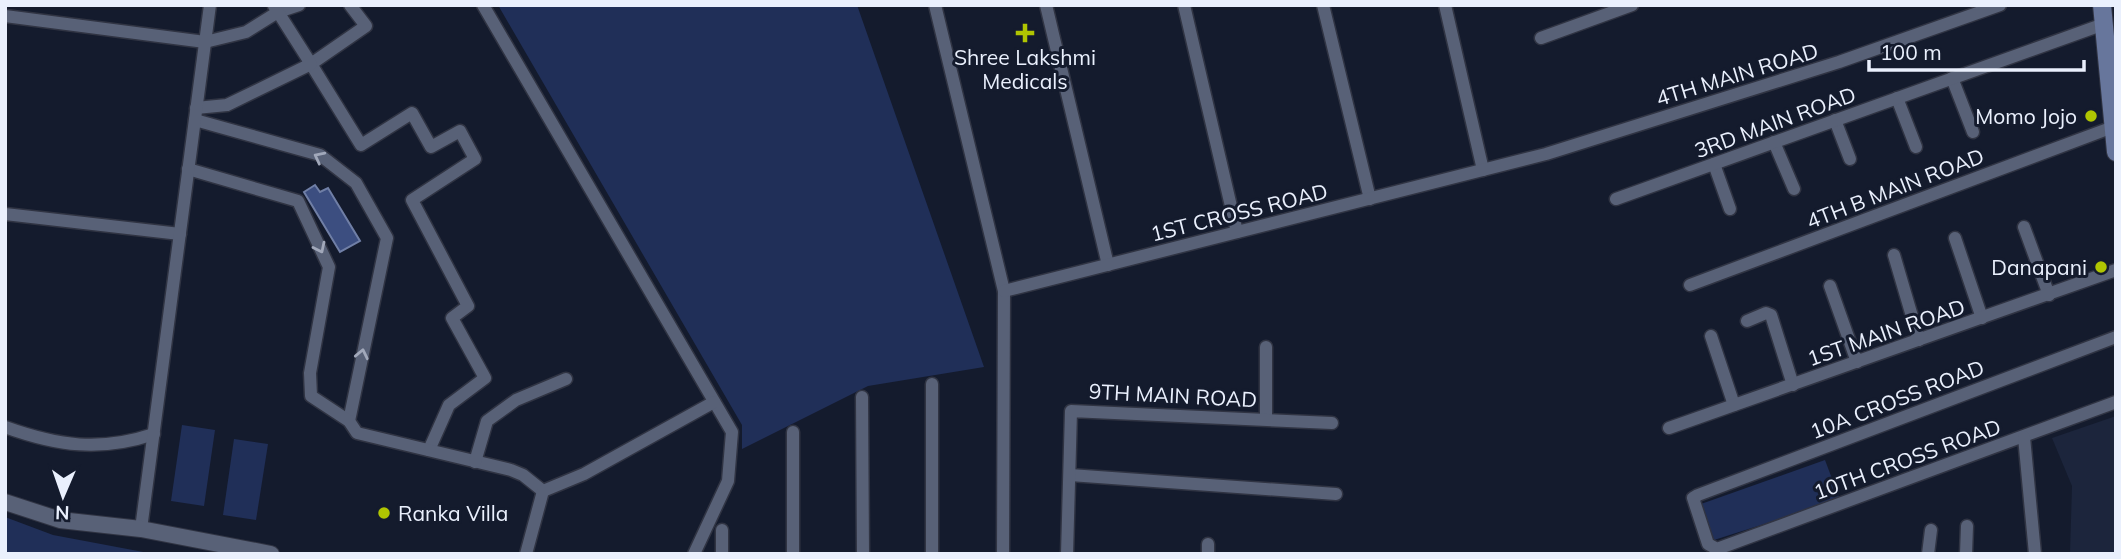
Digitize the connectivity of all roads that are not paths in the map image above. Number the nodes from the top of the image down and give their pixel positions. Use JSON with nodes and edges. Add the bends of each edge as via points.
{"nodes":[{"id":1,"x":210,"y":5,"type":"edge"},
{"id":2,"x":299,"y":5,"type":"edge"},
{"id":3,"x":350,"y":5,"type":"edge"},
{"id":4,"x":483,"y":5,"type":"edge"},
{"id":5,"x":935,"y":5,"type":"edge"},
{"id":6,"x":1046,"y":5,"type":"edge"},
{"id":7,"x":1184,"y":5,"type":"edge"},
{"id":8,"x":1323,"y":5,"type":"edge"},
{"id":9,"x":1445,"y":5,"type":"edge"},
{"id":10,"x":1632,"y":5,"type":"edge"},
{"id":11,"x":2000,"y":5,"type":"edge"},
{"id":12,"x":2102,"y":5,"type":"edge"},
{"id":13,"x":276,"y":8,"type":"edge"},
{"id":14,"x":5,"y":16,"type":"edge"},
{"id":15,"x":2104,"y":24,"type":"junction"},
{"id":16,"x":1541,"y":38,"type":"dead end"},
{"id":17,"x":205,"y":42,"type":"junction"},
{"id":18,"x":311,"y":64,"type":"junction"},
{"id":19,"x":1952,"y":78,"type":"junction"},
{"id":20,"x":1897,"y":98,"type":"junction"},
{"id":21,"x":196,"y":114,"type":"junction"},
{"id":22,"x":1835,"y":120,"type":"junction"},
{"id":23,"x":2113,"y":127,"type":"junction"},
{"id":24,"x":1973,"y":132,"type":"dead end"},
{"id":25,"x":1774,"y":142,"type":"junction"},
{"id":26,"x":1916,"y":147,"type":"dead end"},
{"id":27,"x":2116,"y":152,"type":"edge"},
{"id":28,"x":1850,"y":159,"type":"dead end"},
{"id":29,"x":1714,"y":164,"type":"junction"},
{"id":30,"x":188,"y":169,"type":"junction"},
{"id":31,"x":1483,"y":170,"type":"junction"},
{"id":32,"x":1794,"y":189,"type":"dead end"},
{"id":33,"x":1370,"y":199,"type":"junction"},
{"id":34,"x":1616,"y":199,"type":"dead end"},
{"id":35,"x":1730,"y":209,"type":"dead end"},
{"id":36,"x":5,"y":214,"type":"edge"},
{"id":37,"x":2024,"y":228,"type":"dead end"},
{"id":38,"x":1237,"y":232,"type":"junction"},
{"id":39,"x":180,"y":234,"type":"junction"},
{"id":40,"x":1955,"y":238,"type":"dead end"},
{"id":41,"x":1894,"y":254,"type":"dead end"},
{"id":42,"x":1108,"y":265,"type":"junction"},
{"id":43,"x":2116,"y":270,"type":"edge"},
{"id":44,"x":1690,"y":285,"type":"dead end"},
{"id":45,"x":1830,"y":286,"type":"dead end"},
{"id":46,"x":1004,"y":291,"type":"junction"},
{"id":47,"x":2049,"y":295,"type":"junction"},
{"id":48,"x":1982,"y":318,"type":"junction"},
{"id":49,"x":1747,"y":321,"type":"dead end"},
{"id":50,"x":1712,"y":336,"type":"dead end"},
{"id":51,"x":2116,"y":337,"type":"edge"},
{"id":52,"x":1919,"y":340,"type":"junction"},
{"id":53,"x":1266,"y":347,"type":"dead end"},
{"id":54,"x":1857,"y":362,"type":"junction"},
{"id":55,"x":566,"y":379,"type":"dead end"},
{"id":56,"x":932,"y":384,"type":"dead end"},
{"id":57,"x":1793,"y":385,"type":"junction"},
{"id":58,"x":862,"y":397,"type":"dead end"},
{"id":59,"x":714,"y":402,"type":"junction"},
{"id":60,"x":2116,"y":402,"type":"edge"},
{"id":61,"x":1734,"y":405,"type":"junction"},
{"id":62,"x":1266,"y":419,"type":"junction"},
{"id":63,"x":349,"y":421,"type":"junction"},
{"id":64,"x":1332,"y":423,"type":"dead end"},
{"id":65,"x":5,"y":427,"type":"edge"},
{"id":66,"x":1669,"y":428,"type":"dead end"},
{"id":67,"x":793,"y":432,"type":"dead end"},
{"id":68,"x":154,"y":434,"type":"junction"},
{"id":69,"x":2024,"y":437,"type":"junction"},
{"id":70,"x":429,"y":450,"type":"junction"},
{"id":71,"x":475,"y":462,"type":"junction"},
{"id":72,"x":1070,"y":475,"type":"junction"},
{"id":73,"x":543,"y":491,"type":"junction"},
{"id":74,"x":1336,"y":494,"type":"dead end"},
{"id":75,"x":5,"y":502,"type":"edge"},
{"id":76,"x":1967,"y":526,"type":"dead end"},
{"id":77,"x":141,"y":529,"type":"junction"},
{"id":78,"x":722,"y":530,"type":"dead end"},
{"id":79,"x":1931,"y":530,"type":"dead end"},
{"id":80,"x":1711,"y":548,"type":"joint"},
{"id":81,"x":271,"y":554,"type":"edge"},
{"id":82,"x":526,"y":554,"type":"edge"},
{"id":83,"x":694,"y":554,"type":"edge"},
{"id":84,"x":722,"y":554,"type":"edge"},
{"id":85,"x":793,"y":554,"type":"edge"},
{"id":86,"x":863,"y":554,"type":"edge"},
{"id":87,"x":932,"y":554,"type":"edge"},
{"id":88,"x":1003,"y":554,"type":"edge"},
{"id":89,"x":1067,"y":554,"type":"edge"},
{"id":90,"x":1928,"y":554,"type":"edge"},
{"id":91,"x":1966,"y":554,"type":"edge"},
{"id":92,"x":2035,"y":554,"type":"edge"}],
"edges":[{"from":1,"to":17,"type":"street"},
{"from":2,"to":13,"type":"street"},
{"from":3,"to":18,"type":"street","via":[[366,26]]},
{"from":4,"to":59,"type":"street"},
{"from":5,"to":46,"type":"street"},
{"from":6,"to":42,"type":"street"},
{"from":7,"to":38,"type":"street"},
{"from":8,"to":33,"type":"street"},
{"from":9,"to":31,"type":"street"},
{"from":10,"to":16,"type":"street"},
{"from":11,"to":31,"type":"street","name":"4TH MAIN ROAD","via":[[1839,62]]},
{"from":12,"to":15,"type":"main road"},
{"from":13,"to":17,"type":"street","via":[[246,32]]},
{"from":13,"to":18,"type":"street"},
{"from":14,"to":17,"type":"street"},
{"from":15,"to":19,"type":"street","name":"3RD MAIN ROAD"},
{"from":15,"to":23,"type":"main road"},
{"from":17,"to":21,"type":"street"},
{"from":18,"to":21,"type":"street","via":[[227,105]]},
{"from":18,"to":70,"type":"street","via":[[361,145],[412,113],[431,147],[460,131],[475,159],[412,200],[468,306],[452,318],[485,379],[449,405]]},
{"from":19,"to":20,"type":"street","name":"3RD MAIN ROAD"},
{"from":19,"to":24,"type":"street"},
{"from":20,"to":22,"type":"street","name":"3RD MAIN ROAD"},
{"from":20,"to":26,"type":"street"},
{"from":21,"to":30,"type":"street"},
{"from":63,"to":21,"type":"street","one_way":true,"via":[[387,238],[356,183],[320,155]]},
{"from":22,"to":25,"type":"street","name":"3RD MAIN ROAD"},
{"from":22,"to":28,"type":"street"},
{"from":23,"to":27,"type":"main road"},
{"from":23,"to":44,"type":"street","name":"4TH B MAIN ROAD"},
{"from":25,"to":29,"type":"street","name":"3RD MAIN ROAD"},
{"from":25,"to":32,"type":"street"},
{"from":29,"to":34,"type":"street","name":"3RD MAIN ROAD"},
{"from":29,"to":35,"type":"street"},
{"from":30,"to":39,"type":"street"},
{"from":30,"to":63,"type":"street","one_way":true,"via":[[298,201],[329,267],[310,373],[311,396]]},
{"from":31,"to":33,"type":"street","name":"1ST CROSS ROAD"},
{"from":33,"to":38,"type":"street","name":"1ST CROSS ROAD"},
{"from":36,"to":39,"type":"street"},
{"from":37,"to":47,"type":"street"},
{"from":38,"to":42,"type":"street","name":"1ST CROSS ROAD"},
{"from":39,"to":68,"type":"street"},
{"from":40,"to":48,"type":"street"},
{"from":41,"to":52,"type":"street"},
{"from":42,"to":46,"type":"street","name":"1ST CROSS ROAD"},
{"from":43,"to":47,"type":"street","name":"1ST MAIN ROAD"},
{"from":45,"to":54,"type":"street"},
{"from":46,"to":88,"type":"street"},
{"from":47,"to":48,"type":"street","name":"1ST MAIN ROAD"},
{"from":48,"to":52,"type":"street","name":"1ST MAIN ROAD"},
{"from":49,"to":57,"type":"street","via":[[1771,315]]},
{"from":50,"to":61,"type":"street"},
{"from":51,"to":80,"type":"street","name":"10A CROSS ROAD","via":[[1693,498]]},
{"from":52,"to":54,"type":"street","name":"1ST MAIN ROAD"},
{"from":53,"to":62,"type":"street"},
{"from":54,"to":57,"type":"street","name":"1ST MAIN ROAD"},
{"from":55,"to":71,"type":"street","via":[[516,400],[487,421]]},
{"from":56,"to":87,"type":"street"},
{"from":57,"to":61,"type":"street","name":"1ST MAIN ROAD"},
{"from":58,"to":86,"type":"street"},
{"from":59,"to":73,"type":"street","via":[[584,474]]},
{"from":59,"to":83,"type":"street","via":[[732,432],[728,481]]},
{"from":60,"to":69,"type":"street","name":"10TH CROSS ROAD"},
{"from":61,"to":66,"type":"street","name":"1ST MAIN ROAD"},
{"from":62,"to":64,"type":"street","name":"9TH MAIN ROAD"},
{"from":62,"to":72,"type":"street","name":"9TH MAIN ROAD","via":[[1071,411]]},
{"from":63,"to":70,"type":"street","via":[[357,433]]},
{"from":65,"to":68,"type":"street","via":[[84,447],[131,442]]},
{"from":67,"to":85,"type":"street"},
{"from":68,"to":77,"type":"street"},
{"from":69,"to":80,"type":"street","name":"10TH CROSS ROAD"},
{"from":69,"to":92,"type":"street"},
{"from":70,"to":71,"type":"street"},
{"from":71,"to":73,"type":"street","via":[[523,475]]},
{"from":72,"to":74,"type":"street"},
{"from":72,"to":89,"type":"street","name":"9TH MAIN ROAD"},
{"from":73,"to":82,"type":"street"},
{"from":75,"to":77,"type":"street","via":[[60,520]]},
{"from":76,"to":91,"type":"street"},
{"from":77,"to":81,"type":"street"},
{"from":78,"to":84,"type":"street"},
{"from":79,"to":90,"type":"street"}]}
